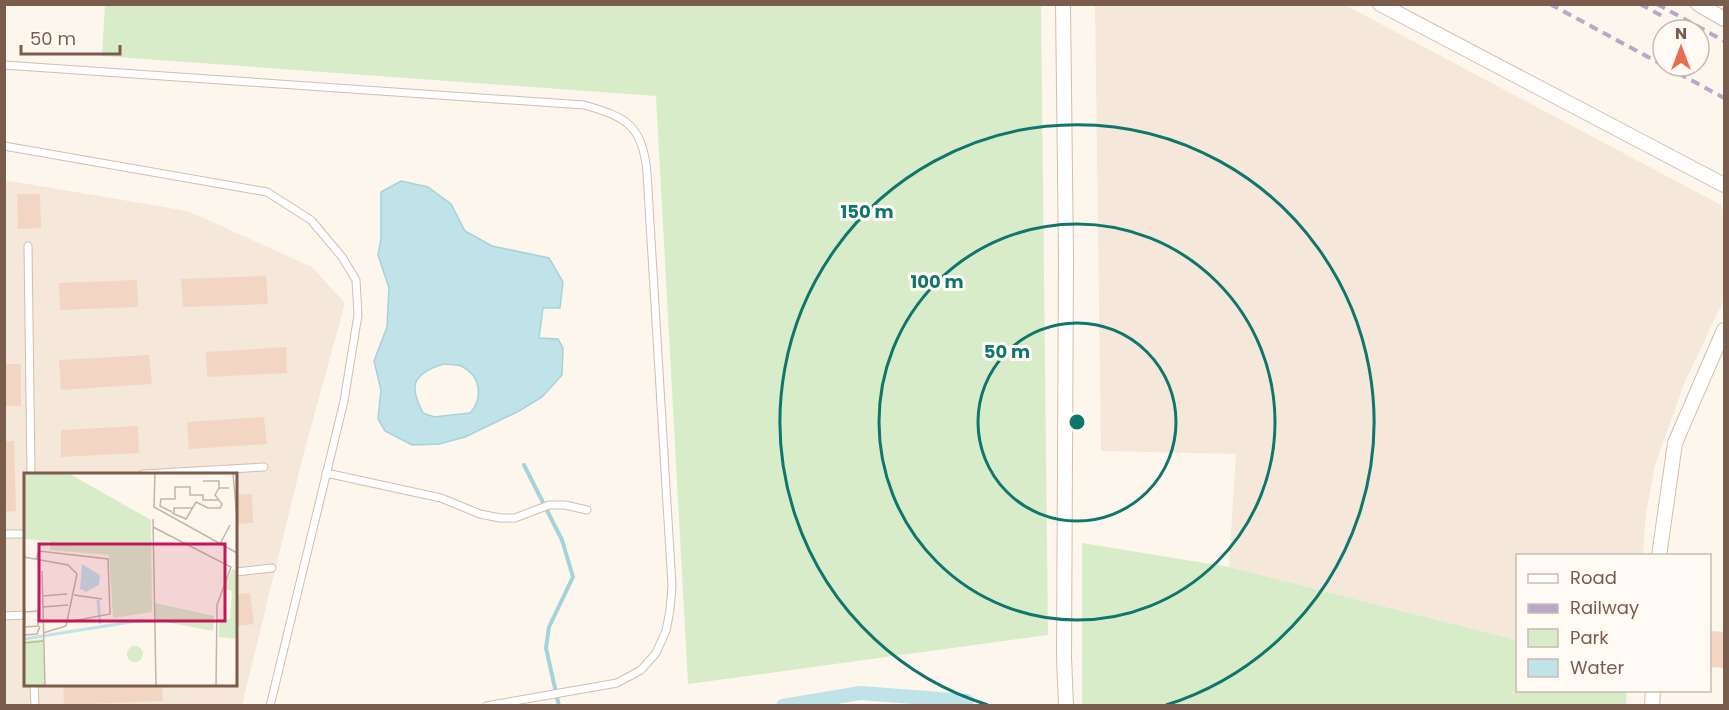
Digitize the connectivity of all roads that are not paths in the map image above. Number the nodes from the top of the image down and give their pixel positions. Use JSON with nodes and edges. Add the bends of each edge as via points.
{"nodes":[{"id":1,"x":1063,"y":4,"type":"edge"},
{"id":2,"x":1380,"y":4,"type":"edge"},
{"id":3,"x":1698,"y":4,"type":"edge"},
{"id":4,"x":1725,"y":20,"type":"edge"},
{"id":5,"x":4,"y":65,"type":"edge"},
{"id":6,"x":4,"y":146,"type":"edge"},
{"id":7,"x":1725,"y":185,"type":"edge"},
{"id":8,"x":28,"y":246,"type":"dead end"},
{"id":9,"x":1725,"y":330,"type":"edge"},
{"id":10,"x":264,"y":467,"type":"dead end"},
{"id":11,"x":31,"y":473,"type":"edge"},
{"id":12,"x":160,"y":473,"type":"edge"},
{"id":13,"x":326,"y":473,"type":"junction"},
{"id":14,"x":587,"y":510,"type":"dead end"},
{"id":15,"x":4,"y":534,"type":"edge"},
{"id":16,"x":24,"y":534,"type":"edge"},
{"id":17,"x":1659,"y":554,"type":"edge"},
{"id":18,"x":272,"y":568,"type":"dead end"},
{"id":19,"x":237,"y":572,"type":"edge"},
{"id":20,"x":24,"y":615,"type":"edge"},
{"id":21,"x":4,"y":616,"type":"edge"},
{"id":22,"x":34,"y":686,"type":"edge"},
{"id":23,"x":35,"y":705,"type":"edge"},
{"id":24,"x":270,"y":705,"type":"edge"},
{"id":25,"x":486,"y":705,"type":"edge"},
{"id":26,"x":1066,"y":705,"type":"edge"}],
"edges":[{"from":1,"to":26,"type":"street"},
{"from":2,"to":7,"type":"street"},
{"from":3,"to":4,"type":"street"},
{"from":5,"to":25,"type":"lane","via":[[584,105],[624,121],[638,134],[647,173],[672,585],[666,631],[657,653],[641,670],[617,683]]},
{"from":6,"to":13,"type":"lane","via":[[267,192],[311,220],[356,280],[358,315],[344,401]]},
{"from":8,"to":11,"type":"lane"},
{"from":9,"to":17,"type":"street","via":[[1675,443]]},
{"from":10,"to":12,"type":"lane"},
{"from":13,"to":14,"type":"lane","via":[[441,498],[500,518],[515,518],[549,505]]},
{"from":13,"to":24,"type":"lane"},
{"from":15,"to":16,"type":"lane"},
{"from":18,"to":19,"type":"lane"},
{"from":20,"to":21,"type":"lane"},
{"from":22,"to":23,"type":"lane"}]}
